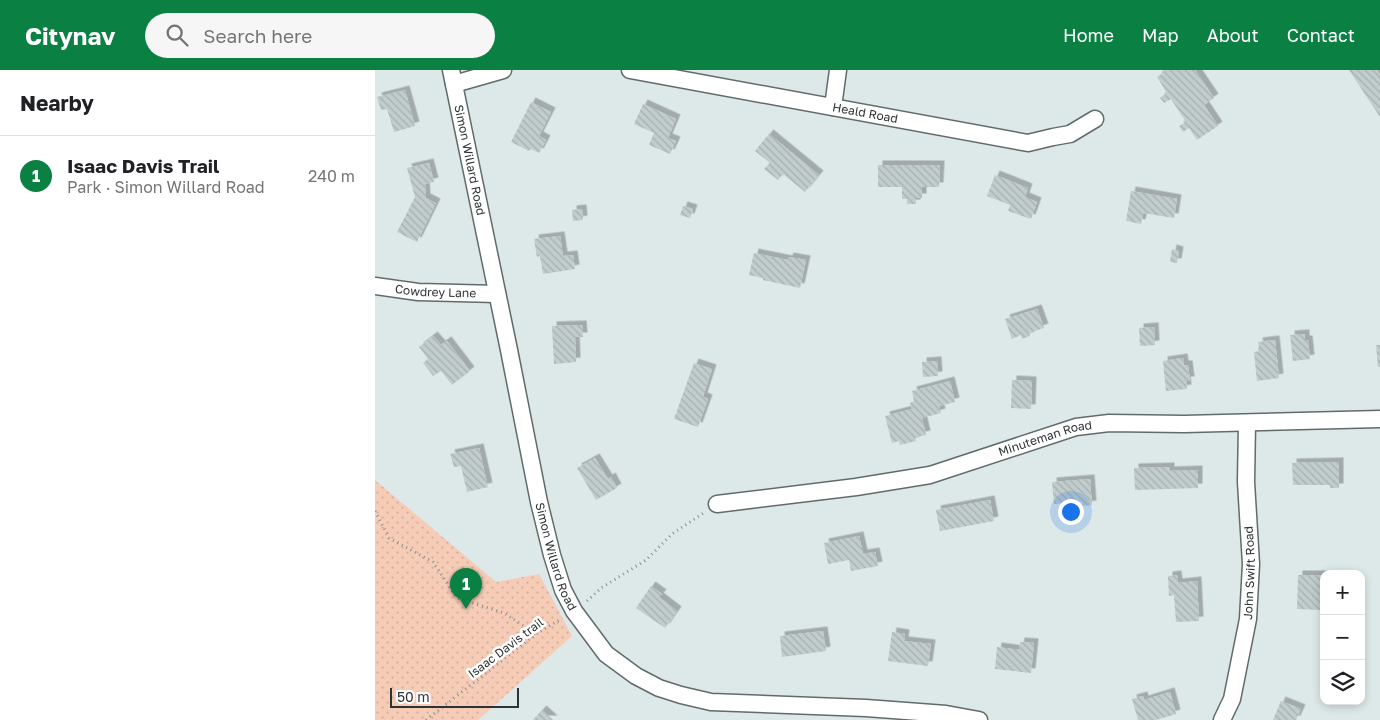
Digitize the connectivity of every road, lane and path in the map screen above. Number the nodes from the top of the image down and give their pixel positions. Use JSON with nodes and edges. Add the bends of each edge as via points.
{"nodes":[{"id":1,"x":503,"y":70,"type":"edge"},
{"id":2,"x":630,"y":70,"type":"edge"},
{"id":3,"x":838,"y":70,"type":"edge"},
{"id":4,"x":452,"y":77,"type":"edge"},
{"id":5,"x":833,"y":107,"type":"junction"},
{"id":6,"x":1095,"y":119,"type":"dead end"},
{"id":7,"x":375,"y":286,"type":"edge"},
{"id":8,"x":497,"y":294,"type":"junction"},
{"id":9,"x":1380,"y":419,"type":"edge"},
{"id":10,"x":1247,"y":423,"type":"junction"},
{"id":11,"x":717,"y":504,"type":"joint"},
{"id":12,"x":375,"y":511,"type":"edge"},
{"id":13,"x":575,"y":611,"type":"junction"},
{"id":14,"x":536,"y":634,"type":"junction"},
{"id":15,"x":426,"y":720,"type":"edge"},
{"id":16,"x":979,"y":720,"type":"edge"},
{"id":17,"x":1222,"y":720,"type":"edge"}],
"edges":[{"from":1,"to":4,"type":"street"},
{"from":2,"to":5,"type":"street","name":"Heald Road"},
{"from":3,"to":5,"type":"street"},
{"from":4,"to":8,"type":"street","name":"Simon Willard Road"},
{"from":5,"to":6,"type":"street","name":"Heald Road","via":[[1028,143],[1070,134]]},
{"from":7,"to":8,"type":"street","name":"Cowdrey Lane","via":[[418,292]]},
{"from":8,"to":13,"type":"street","name":"Simon Willard Road","via":[[539,502],[557,573]]},
{"from":9,"to":10,"type":"street","name":"Minuteman Road"},
{"from":10,"to":11,"type":"street","name":"Minuteman Road","via":[[1109,423],[1076,427],[930,475]]},
{"from":10,"to":17,"type":"street","name":"John Swift Road","via":[[1246,482],[1251,564],[1248,620],[1232,699]]},
{"from":11,"to":13,"type":"path","name":"Isaac Davis trail","via":[[672,534],[646,560],[601,588]]},
{"from":12,"to":14,"type":"path","via":[[389,538],[433,562],[457,598],[504,614]]},
{"from":13,"to":14,"type":"path","name":"Isaac Davis trail"},
{"from":13,"to":16,"type":"street","name":"Simon Willard Road","via":[[606,654],[636,676],[681,695],[711,702],[866,708],[947,714]]},
{"from":14,"to":15,"type":"path","name":"Isaac Davis trail"}]}
